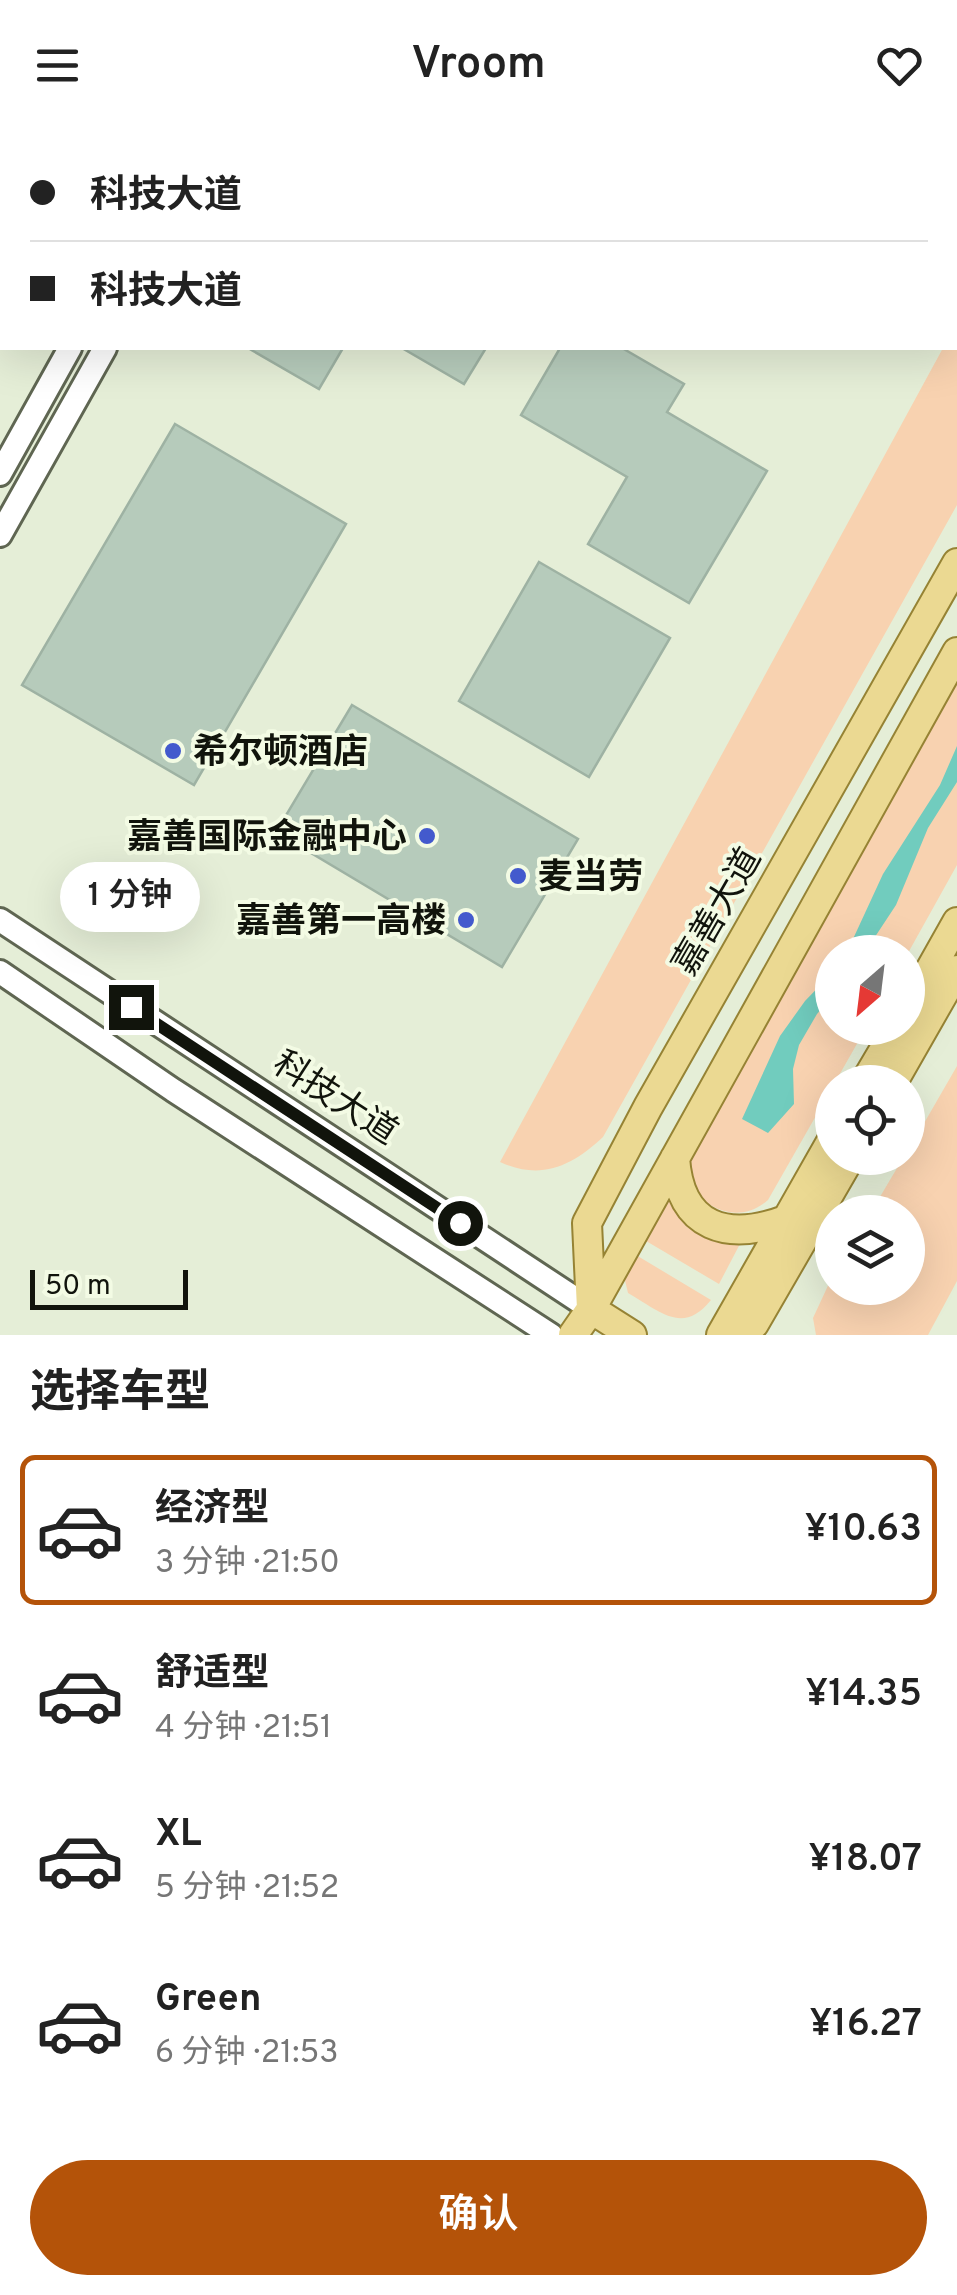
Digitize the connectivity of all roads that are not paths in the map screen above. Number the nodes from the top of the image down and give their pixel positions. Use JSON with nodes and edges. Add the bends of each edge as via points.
{"nodes":[{"id":1,"x":69,"y":350,"type":"edge"},
{"id":2,"x":103,"y":350,"type":"edge"},
{"id":3,"x":0,"y":474,"type":"edge"},
{"id":4,"x":0,"y":535,"type":"edge"},
{"id":5,"x":957,"y":562,"type":"edge"},
{"id":6,"x":957,"y":652,"type":"edge"},
{"id":7,"x":0,"y":920,"type":"edge"},
{"id":8,"x":957,"y":922,"type":"edge"},
{"id":9,"x":957,"y":970,"type":"edge"},
{"id":10,"x":0,"y":972,"type":"edge"},
{"id":11,"x":925,"y":979,"type":"edge"},
{"id":12,"x":903,"y":1065,"type":"edge"},
{"id":13,"x":675,"y":1158,"type":"junction"},
{"id":14,"x":815,"y":1171,"type":"edge"},
{"id":15,"x":840,"y":1175,"type":"edge"},
{"id":16,"x":788,"y":1219,"type":"junction"},
{"id":17,"x":591,"y":1309,"type":"junction"},
{"id":18,"x":551,"y":1335,"type":"edge"},
{"id":19,"x":573,"y":1335,"type":"edge"},
{"id":20,"x":632,"y":1335,"type":"edge"},
{"id":21,"x":721,"y":1335,"type":"edge"},
{"id":22,"x":742,"y":1335,"type":"edge"}],
"edges":[{"from":1,"to":3,"type":"street"},
{"from":2,"to":4,"type":"street"},
{"from":5,"to":17,"type":"main road","name":"嘉善大道","via":[[588,1222]]},
{"from":6,"to":13,"type":"main road"},
{"from":7,"to":17,"type":"street","name":"科技大道"},
{"from":8,"to":11,"type":"main road"},
{"from":9,"to":12,"type":"main road"},
{"from":10,"to":18,"type":"street"},
{"from":13,"to":16,"type":"main road","via":[[687,1202],[722,1230]]},
{"from":13,"to":17,"type":"main road"},
{"from":14,"to":16,"type":"main road"},
{"from":15,"to":22,"type":"main road"},
{"from":16,"to":21,"type":"main road"},
{"from":17,"to":19,"type":"main road"},
{"from":17,"to":20,"type":"main road","name":"科技大道"}]}
